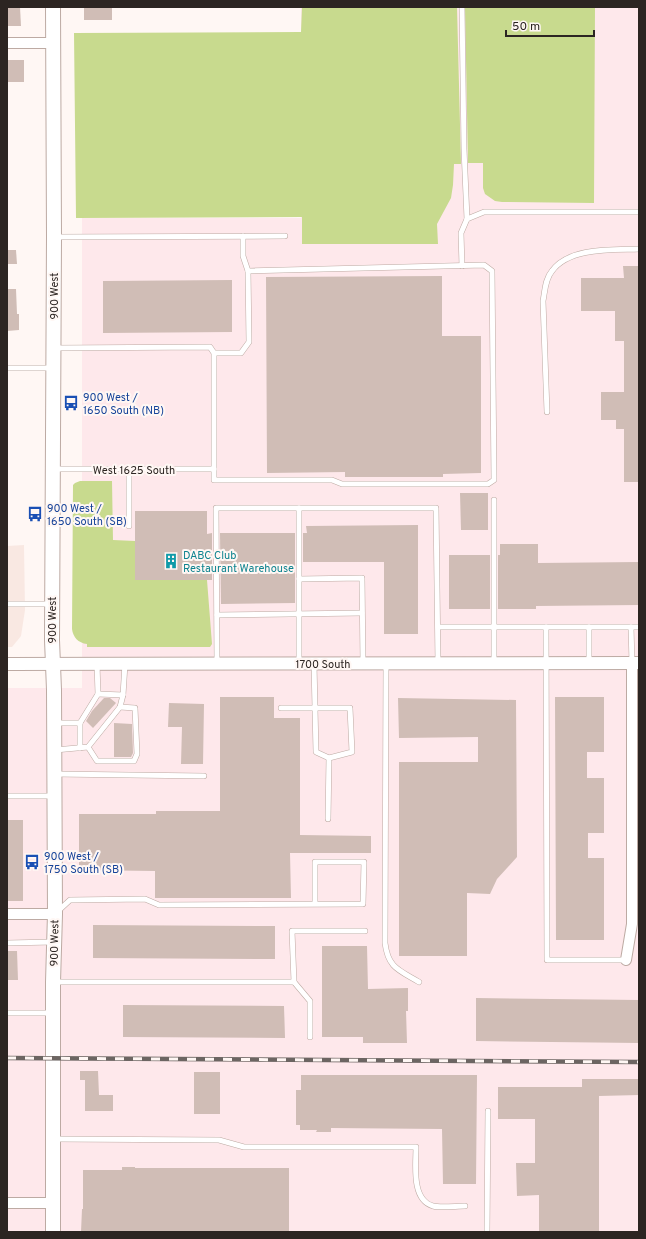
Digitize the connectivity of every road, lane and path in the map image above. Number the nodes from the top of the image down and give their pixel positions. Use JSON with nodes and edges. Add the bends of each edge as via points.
{"nodes":[{"id":1,"x":53,"y":7,"type":"edge"},
{"id":2,"x":462,"y":7,"type":"edge"},
{"id":3,"x":7,"y":43,"type":"edge"},
{"id":4,"x":54,"y":43,"type":"junction"},
{"id":5,"x":639,"y":212,"type":"edge"},
{"id":6,"x":467,"y":219,"type":"junction"},
{"id":7,"x":243,"y":236,"type":"junction"},
{"id":8,"x":285,"y":236,"type":"dead end"},
{"id":9,"x":54,"y":237,"type":"junction"},
{"id":10,"x":639,"y":249,"type":"edge"},
{"id":11,"x":462,"y":266,"type":"junction"},
{"id":12,"x":248,"y":271,"type":"junction"},
{"id":13,"x":54,"y":348,"type":"junction"},
{"id":14,"x":214,"y":354,"type":"junction"},
{"id":15,"x":7,"y":368,"type":"edge"},
{"id":16,"x":53,"y":368,"type":"junction"},
{"id":17,"x":547,"y":412,"type":"dead end"},
{"id":18,"x":53,"y":469,"type":"junction"},
{"id":19,"x":214,"y":469,"type":"junction"},
{"id":20,"x":129,"y":470,"type":"junction"},
{"id":21,"x":494,"y":500,"type":"dead end"},
{"id":22,"x":300,"y":508,"type":"junction"},
{"id":23,"x":128,"y":526,"type":"dead end"},
{"id":24,"x":300,"y":579,"type":"junction"},
{"id":25,"x":7,"y":604,"type":"edge"},
{"id":26,"x":52,"y":604,"type":"junction"},
{"id":27,"x":362,"y":613,"type":"junction"},
{"id":28,"x":300,"y":614,"type":"junction"},
{"id":29,"x":216,"y":615,"type":"junction"},
{"id":30,"x":438,"y":627,"type":"junction"},
{"id":31,"x":495,"y":627,"type":"junction"},
{"id":32,"x":546,"y":627,"type":"junction"},
{"id":33,"x":589,"y":627,"type":"junction"},
{"id":34,"x":631,"y":627,"type":"junction"},
{"id":35,"x":639,"y":627,"type":"edge"},
{"id":36,"x":635,"y":663,"type":"edge"},
{"id":37,"x":7,"y":664,"type":"edge"},
{"id":38,"x":53,"y":664,"type":"junction"},
{"id":39,"x":97,"y":664,"type":"junction"},
{"id":40,"x":125,"y":664,"type":"junction"},
{"id":41,"x":217,"y":664,"type":"junction"},
{"id":42,"x":299,"y":664,"type":"junction"},
{"id":43,"x":314,"y":664,"type":"junction"},
{"id":44,"x":363,"y":664,"type":"junction"},
{"id":45,"x":386,"y":664,"type":"junction"},
{"id":46,"x":438,"y":664,"type":"junction"},
{"id":47,"x":494,"y":664,"type":"junction"},
{"id":48,"x":546,"y":664,"type":"junction"},
{"id":49,"x":589,"y":664,"type":"junction"},
{"id":50,"x":98,"y":694,"type":"junction"},
{"id":51,"x":123,"y":695,"type":"junction"},
{"id":52,"x":120,"y":707,"type":"junction"},
{"id":53,"x":280,"y":708,"type":"dead end"},
{"id":54,"x":315,"y":708,"type":"junction"},
{"id":55,"x":54,"y":723,"type":"junction"},
{"id":56,"x":80,"y":723,"type":"junction"},
{"id":57,"x":88,"y":747,"type":"junction"},
{"id":58,"x":80,"y":748,"type":"junction"},
{"id":59,"x":54,"y":750,"type":"junction"},
{"id":60,"x":329,"y":758,"type":"junction"},
{"id":61,"x":54,"y":774,"type":"junction"},
{"id":62,"x":204,"y":776,"type":"dead end"},
{"id":63,"x":7,"y":796,"type":"edge"},
{"id":64,"x":54,"y":796,"type":"junction"},
{"id":65,"x":328,"y":819,"type":"dead end"},
{"id":66,"x":315,"y":904,"type":"junction"},
{"id":67,"x":7,"y":914,"type":"edge"},
{"id":68,"x":55,"y":914,"type":"junction"},
{"id":69,"x":365,"y":931,"type":"dead end"},
{"id":70,"x":54,"y":942,"type":"junction"},
{"id":71,"x":7,"y":943,"type":"edge"},
{"id":72,"x":626,"y":960,"type":"joint"},
{"id":73,"x":53,"y":982,"type":"junction"},
{"id":74,"x":294,"y":982,"type":"junction"},
{"id":75,"x":419,"y":982,"type":"dead end"},
{"id":76,"x":7,"y":1013,"type":"edge"},
{"id":77,"x":53,"y":1013,"type":"junction"},
{"id":78,"x":310,"y":1037,"type":"dead end"},
{"id":79,"x":488,"y":1111,"type":"dead end"},
{"id":80,"x":53,"y":1139,"type":"junction"},
{"id":81,"x":7,"y":1203,"type":"edge"},
{"id":82,"x":53,"y":1203,"type":"junction"},
{"id":83,"x":465,"y":1206,"type":"dead end"},
{"id":84,"x":53,"y":1232,"type":"edge"},
{"id":85,"x":487,"y":1232,"type":"edge"}],
"edges":[{"from":1,"to":4,"type":"main road","name":"900 West"},
{"from":2,"to":6,"type":"lane"},
{"from":3,"to":4,"type":"street"},
{"from":4,"to":9,"type":"main road","name":"900 West"},
{"from":5,"to":6,"type":"lane","via":[[484,212]]},
{"from":6,"to":11,"type":"lane","via":[[461,233]]},
{"from":7,"to":8,"type":"lane"},
{"from":7,"to":9,"type":"lane"},
{"from":7,"to":12,"type":"lane","via":[[243,256]]},
{"from":9,"to":13,"type":"main road","name":"900 West"},
{"from":10,"to":17,"type":"lane","via":[[596,251],[571,256],[551,272],[543,301]]},
{"from":11,"to":12,"type":"lane"},
{"from":11,"to":19,"type":"lane","via":[[484,265],[492,271],[494,480],[488,484],[342,484],[332,480],[214,480]]},
{"from":12,"to":14,"type":"lane","via":[[249,342],[241,353]]},
{"from":13,"to":14,"type":"lane","via":[[210,347]]},
{"from":13,"to":16,"type":"main road","name":"900 West"},
{"from":14,"to":19,"type":"lane"},
{"from":15,"to":16,"type":"lane"},
{"from":16,"to":18,"type":"main road","name":"900 West"},
{"from":18,"to":20,"type":"lane","name":"West 1625 South"},
{"from":18,"to":26,"type":"main road","name":"900 West"},
{"from":19,"to":20,"type":"lane","name":"West 1625 South"},
{"from":20,"to":23,"type":"lane"},
{"from":21,"to":31,"type":"lane"},
{"from":22,"to":24,"type":"lane"},
{"from":22,"to":29,"type":"lane","via":[[216,508]]},
{"from":22,"to":30,"type":"lane","via":[[436,508]]},
{"from":24,"to":27,"type":"lane","via":[[362,578]]},
{"from":24,"to":28,"type":"lane"},
{"from":25,"to":26,"type":"lane"},
{"from":26,"to":38,"type":"main road","name":"900 West"},
{"from":27,"to":28,"type":"lane"},
{"from":27,"to":44,"type":"lane"},
{"from":28,"to":29,"type":"lane"},
{"from":28,"to":42,"type":"lane"},
{"from":29,"to":41,"type":"lane"},
{"from":30,"to":31,"type":"lane"},
{"from":30,"to":46,"type":"lane"},
{"from":31,"to":32,"type":"lane"},
{"from":31,"to":47,"type":"lane"},
{"from":32,"to":33,"type":"lane"},
{"from":32,"to":48,"type":"lane"},
{"from":33,"to":34,"type":"lane"},
{"from":33,"to":49,"type":"lane"},
{"from":34,"to":35,"type":"lane"},
{"from":34,"to":36,"type":"lane"},
{"from":36,"to":49,"type":"street","name":"1700 South"},
{"from":36,"to":72,"type":"street","via":[[632,924]]},
{"from":37,"to":38,"type":"street","name":"1700 South"},
{"from":38,"to":39,"type":"street","name":"1700 South"},
{"from":38,"to":55,"type":"main road","name":"900 West"},
{"from":39,"to":40,"type":"street","name":"1700 South"},
{"from":39,"to":50,"type":"lane"},
{"from":40,"to":41,"type":"street","name":"1700 South"},
{"from":40,"to":51,"type":"lane"},
{"from":41,"to":42,"type":"street","name":"1700 South"},
{"from":42,"to":43,"type":"street","name":"1700 South"},
{"from":43,"to":44,"type":"street","name":"1700 South"},
{"from":43,"to":54,"type":"lane"},
{"from":44,"to":45,"type":"street","name":"1700 South"},
{"from":45,"to":46,"type":"street","name":"1700 South"},
{"from":45,"to":75,"type":"lane","via":[[385,943],[392,966]]},
{"from":46,"to":47,"type":"street","name":"1700 South"},
{"from":47,"to":48,"type":"street","name":"1700 South"},
{"from":48,"to":49,"type":"street","name":"1700 South"},
{"from":48,"to":72,"type":"lane","via":[[547,960]]},
{"from":50,"to":51,"type":"lane"},
{"from":50,"to":56,"type":"lane"},
{"from":51,"to":52,"type":"lane"},
{"from":52,"to":57,"type":"lane"},
{"from":52,"to":57,"type":"lane","via":[[135,708],[138,754],[134,761],[97,761]]},
{"from":53,"to":54,"type":"lane"},
{"from":54,"to":60,"type":"lane","via":[[316,752]]},
{"from":54,"to":60,"type":"lane","via":[[350,708],[352,752]]},
{"from":55,"to":56,"type":"lane"},
{"from":55,"to":59,"type":"main road","name":"900 West"},
{"from":56,"to":58,"type":"lane"},
{"from":57,"to":58,"type":"lane"},
{"from":58,"to":59,"type":"lane"},
{"from":59,"to":61,"type":"main road","name":"900 West"},
{"from":60,"to":65,"type":"lane"},
{"from":61,"to":62,"type":"lane"},
{"from":61,"to":64,"type":"main road","name":"900 West"},
{"from":63,"to":64,"type":"lane"},
{"from":64,"to":68,"type":"main road","name":"900 West"},
{"from":66,"to":66,"type":"lane","via":[[363,904],[364,862],[315,862]]},
{"from":66,"to":68,"type":"lane","via":[[159,905],[145,899],[70,900]]},
{"from":67,"to":68,"type":"street"},
{"from":68,"to":70,"type":"main road","name":"900 West"},
{"from":69,"to":74,"type":"lane","via":[[292,931]]},
{"from":70,"to":71,"type":"lane"},
{"from":70,"to":73,"type":"main road","name":"900 West"},
{"from":73,"to":74,"type":"lane"},
{"from":73,"to":77,"type":"main road","name":"900 West"},
{"from":74,"to":78,"type":"lane","via":[[310,1001]]},
{"from":76,"to":77,"type":"lane"},
{"from":77,"to":80,"type":"main road","name":"900 West"},
{"from":79,"to":85,"type":"lane"},
{"from":80,"to":82,"type":"main road","name":"900 West"},
{"from":80,"to":83,"type":"lane","via":[[219,1140],[244,1147],[416,1147],[416,1185],[421,1196],[433,1206]]},
{"from":81,"to":82,"type":"street"},
{"from":82,"to":84,"type":"main road","name":"900 West"}]}
